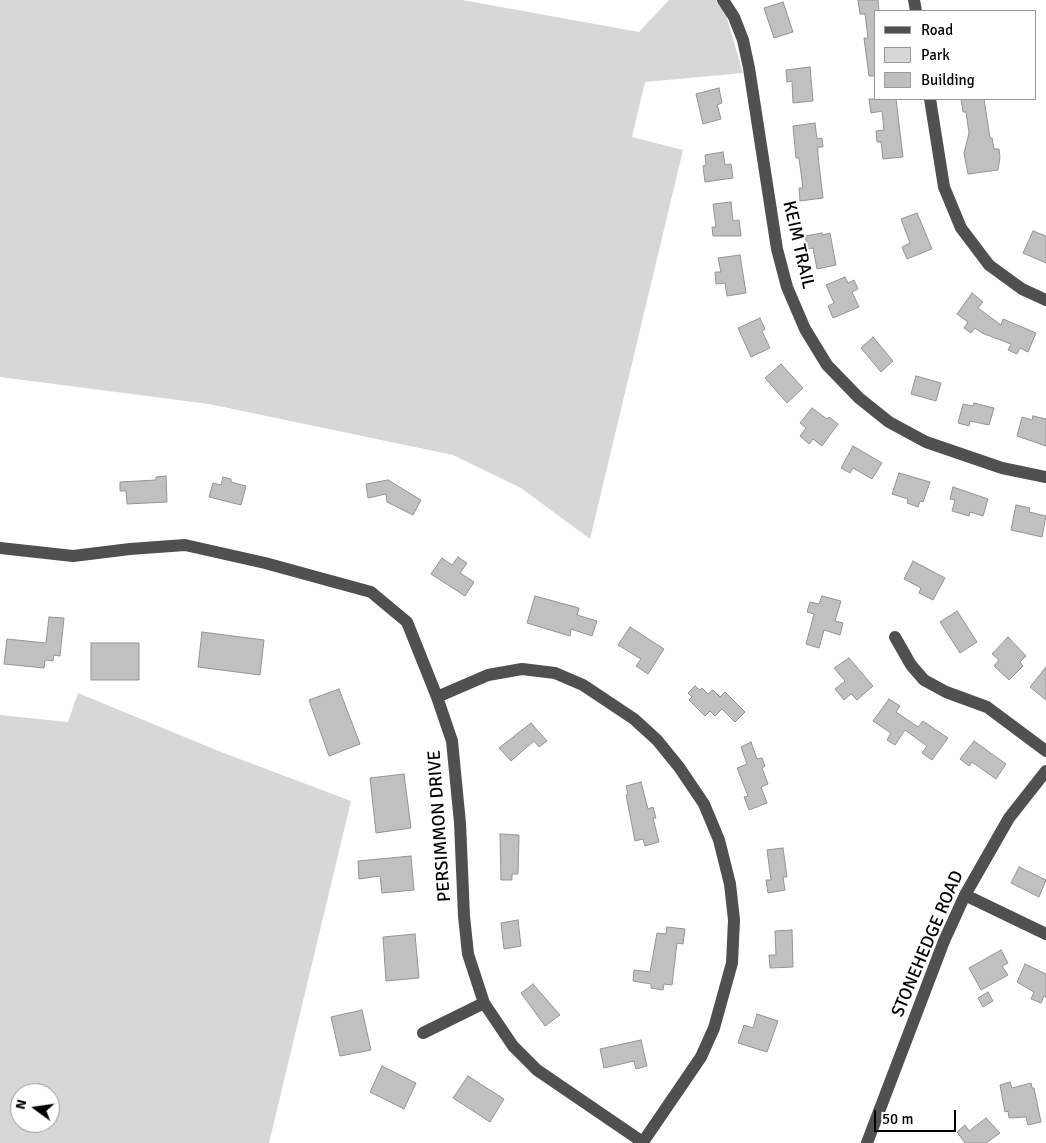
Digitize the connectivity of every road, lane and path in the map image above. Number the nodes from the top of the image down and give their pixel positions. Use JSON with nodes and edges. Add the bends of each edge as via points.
{"nodes":[{"id":1,"x":723,"y":0,"type":"edge"},
{"id":2,"x":930,"y":100,"type":"edge"},
{"id":3,"x":1046,"y":300,"type":"edge"},
{"id":4,"x":1046,"y":477,"type":"edge"},
{"id":5,"x":0,"y":548,"type":"edge"},
{"id":6,"x":894,"y":637,"type":"dead end"},
{"id":7,"x":437,"y":697,"type":"junction"},
{"id":8,"x":1046,"y":751,"type":"edge"},
{"id":9,"x":1046,"y":771,"type":"edge"},
{"id":10,"x":965,"y":895,"type":"junction"},
{"id":11,"x":1046,"y":934,"type":"edge"},
{"id":12,"x":484,"y":1003,"type":"junction"},
{"id":13,"x":423,"y":1033,"type":"dead end"},
{"id":14,"x":643,"y":1143,"type":"edge"},
{"id":15,"x":867,"y":1143,"type":"edge"}],
"edges":[{"from":1,"to":4,"type":"street","name":"KEIM TRAIL","via":[[743,40],[777,249],[787,287],[805,329],[827,364],[859,398],[889,422],[926,442],[1002,468]]},
{"from":2,"to":3,"type":"street","via":[[944,187],[962,228],[989,265],[1022,289]]},
{"from":5,"to":7,"type":"street","name":"PERSIMMON DRIVE","via":[[73,556],[186,545],[372,592],[407,622]]},
{"from":6,"to":8,"type":"street","via":[[911,666],[924,680],[946,692],[987,706]]},
{"from":7,"to":12,"type":"street","name":"PERSIMMON DRIVE","via":[[452,741],[468,954]]},
{"from":7,"to":14,"type":"street","via":[[488,675],[522,670],[554,673],[584,685],[634,719],[657,740],[704,804],[719,840],[730,884],[734,920],[732,963],[714,1028],[701,1057]]},
{"from":9,"to":10,"type":"street","name":"STONEHEDGE ROAD","via":[[1009,818]]},
{"from":10,"to":11,"type":"street"},
{"from":10,"to":15,"type":"street","name":"STONEHEDGE ROAD","via":[[944,941]]},
{"from":12,"to":13,"type":"street"},
{"from":12,"to":14,"type":"street","name":"PERSIMMON DRIVE","via":[[513,1046],[538,1070]]}]}
